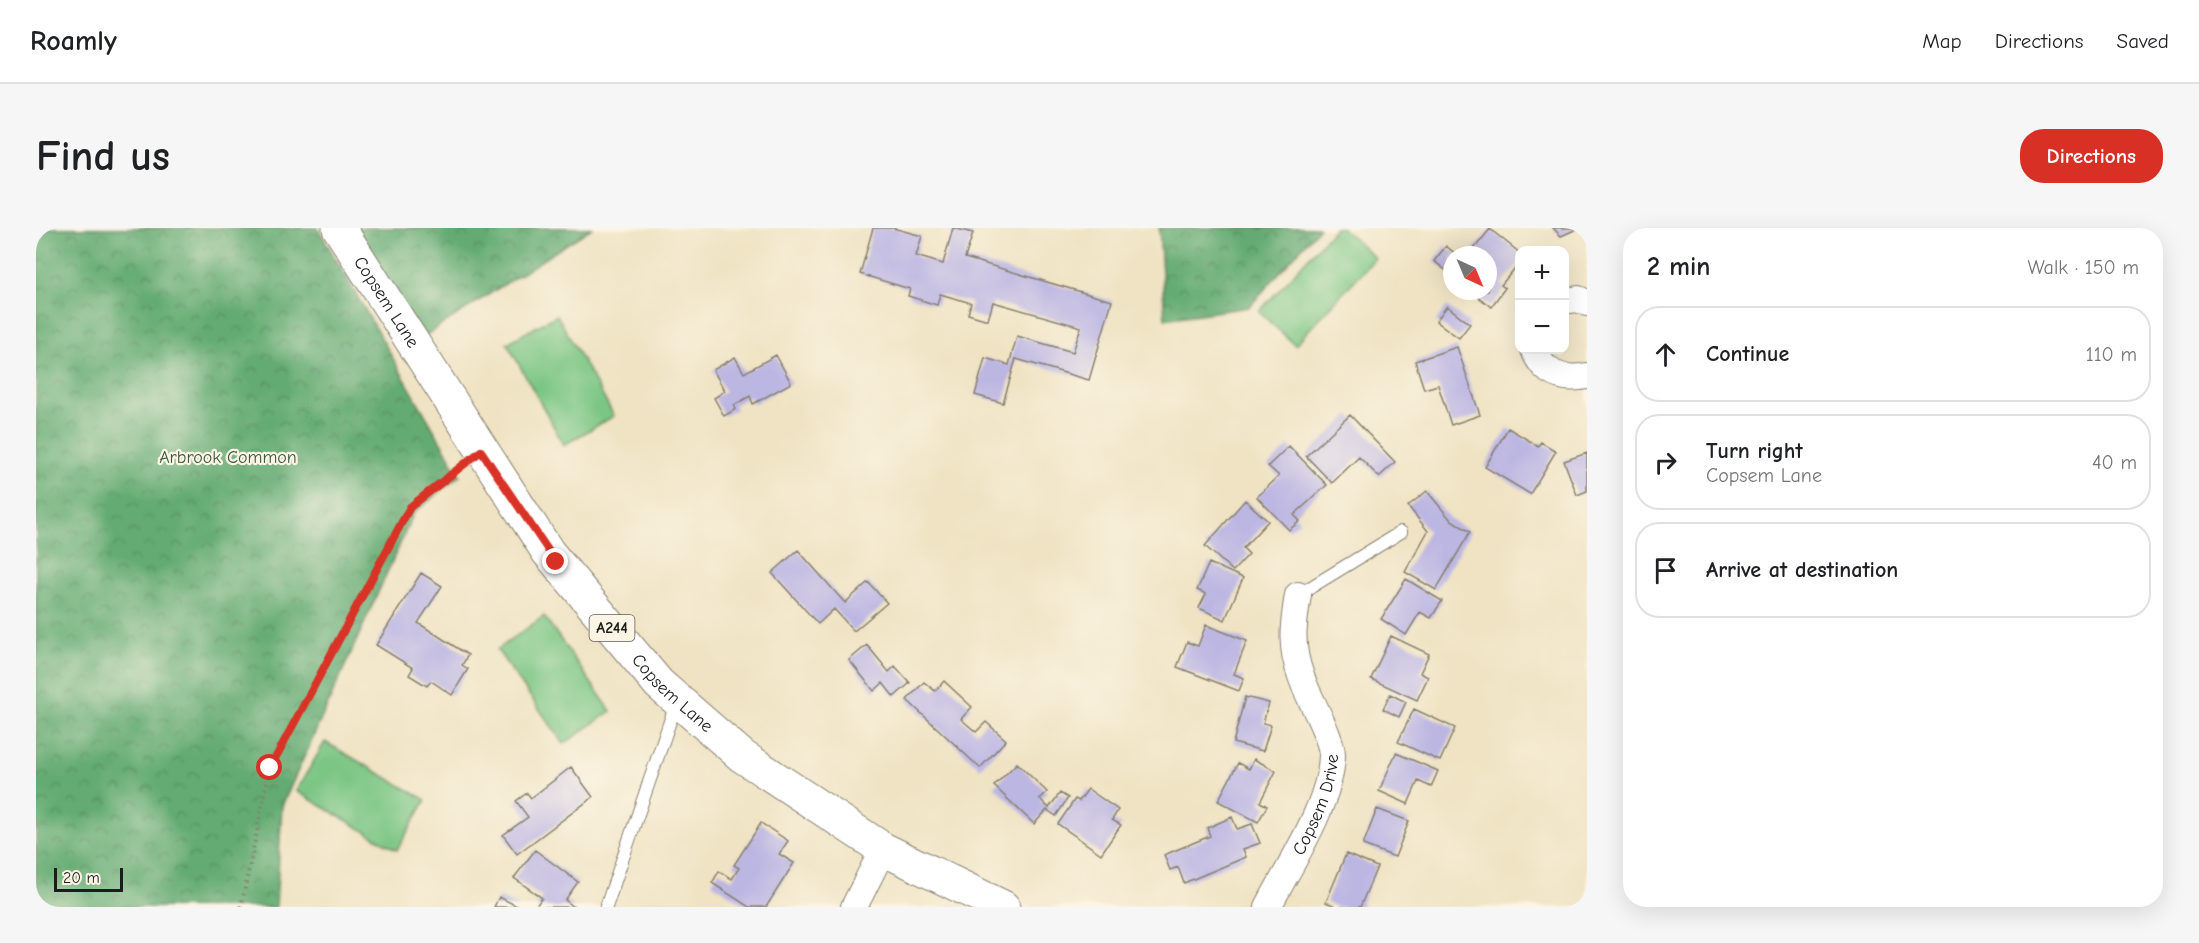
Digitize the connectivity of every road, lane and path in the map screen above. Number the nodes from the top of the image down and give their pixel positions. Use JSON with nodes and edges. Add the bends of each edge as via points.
{"nodes":[{"id":1,"x":339,"y":228,"type":"edge"},
{"id":2,"x":1569,"y":300,"type":"edge"},
{"id":3,"x":1587,"y":303,"type":"edge"},
{"id":4,"x":1537,"y":354,"type":"edge"},
{"id":5,"x":1587,"y":376,"type":"edge"},
{"id":6,"x":481,"y":451,"type":"junction"},
{"id":7,"x":1401,"y":532,"type":"dead end"},
{"id":8,"x":1298,"y":595,"type":"joint"},
{"id":9,"x":678,"y":700,"type":"junction"},
{"id":10,"x":883,"y":849,"type":"junction"},
{"id":11,"x":241,"y":907,"type":"edge"},
{"id":12,"x":606,"y":907,"type":"edge"},
{"id":13,"x":854,"y":907,"type":"edge"},
{"id":14,"x":1003,"y":907,"type":"edge"},
{"id":15,"x":1268,"y":907,"type":"edge"}],
"edges":[{"from":1,"to":6,"type":"main road","name":"Copsem Lane","number":"A244"},
{"from":2,"to":3,"type":"street"},
{"from":4,"to":5,"type":"street","via":[[1547,370],[1557,376]]},
{"from":6,"to":9,"type":"main road","name":"Copsem Lane","number":"A244","via":[[556,562],[659,684]]},
{"from":6,"to":11,"type":"path","via":[[410,507],[270,768]]},
{"from":7,"to":8,"type":"lane"},
{"from":8,"to":15,"type":"street","name":"Copsem Drive","via":[[1291,638],[1300,675],[1333,754],[1318,809]]},
{"from":9,"to":10,"type":"main road","name":"Copsem Lane","number":"A244","via":[[742,756]]},
{"from":9,"to":12,"type":"lane"},
{"from":10,"to":13,"type":"street"},
{"from":10,"to":14,"type":"main road","name":"Copsem Lane","number":"A244"}]}
